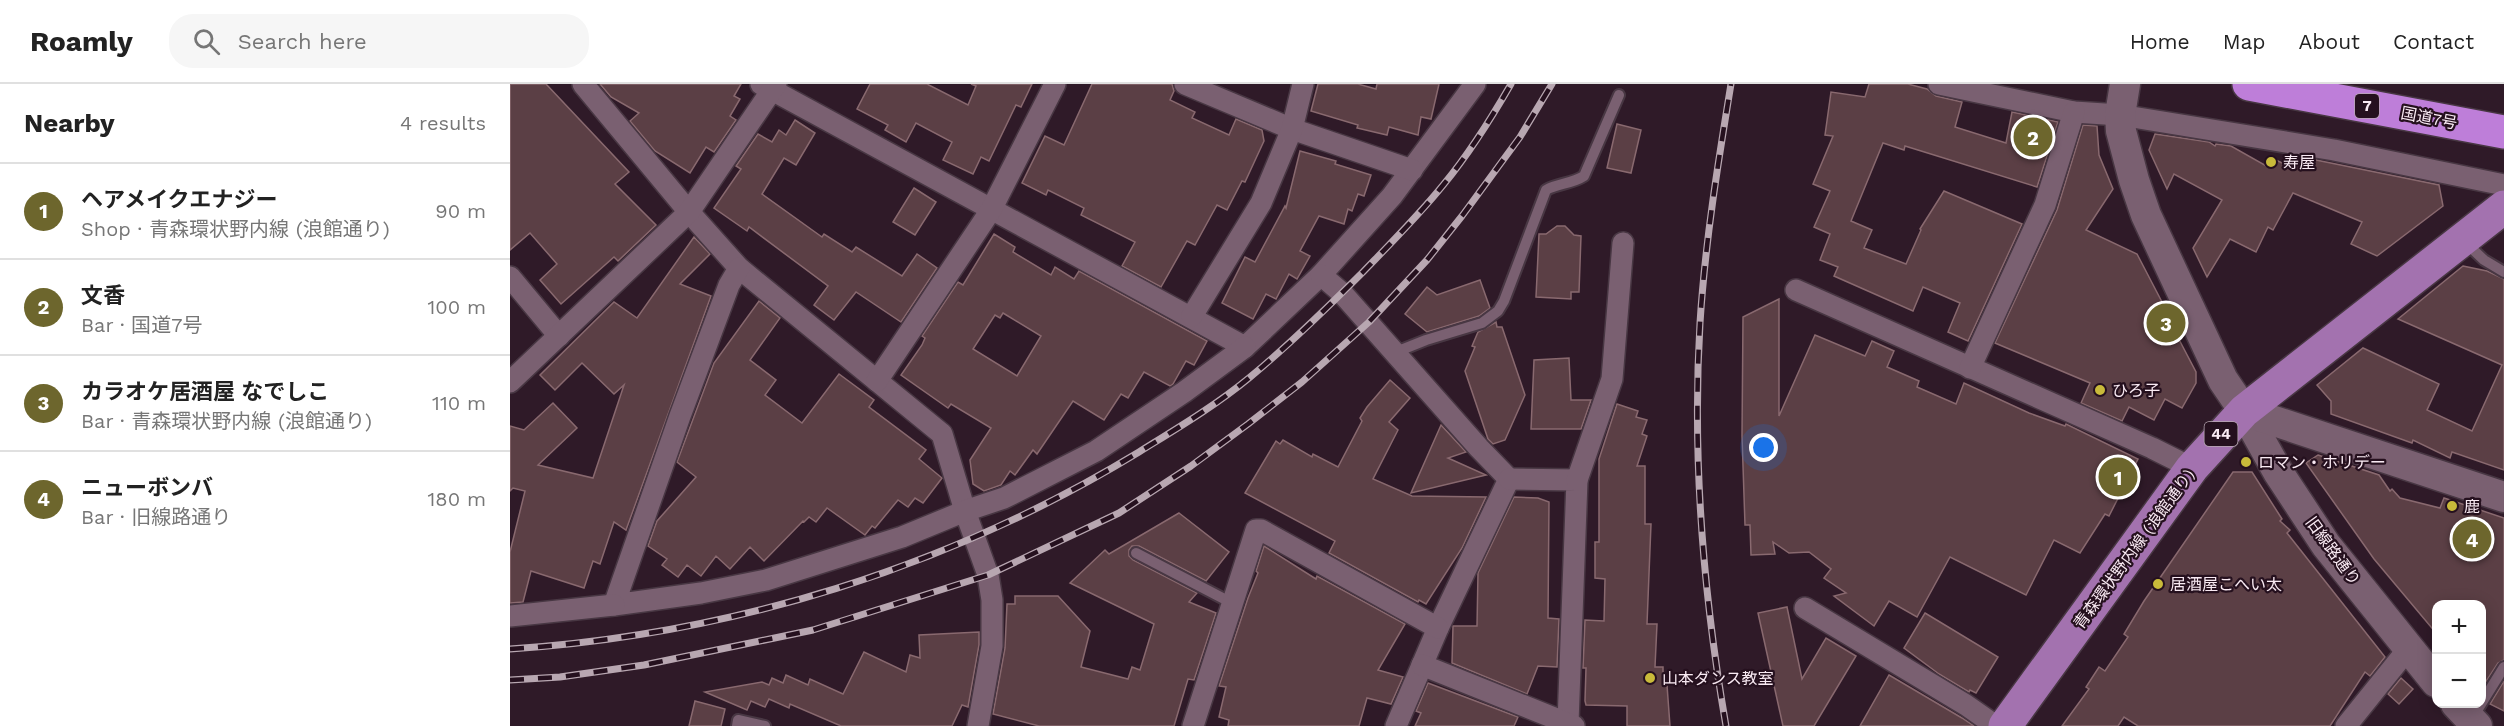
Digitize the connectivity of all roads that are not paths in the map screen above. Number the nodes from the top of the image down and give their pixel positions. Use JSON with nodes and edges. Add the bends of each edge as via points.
{"nodes":[{"id":1,"x":583,"y":84,"type":"edge"},
{"id":2,"x":1055,"y":84,"type":"edge"},
{"id":3,"x":1185,"y":84,"type":"edge"},
{"id":4,"x":1303,"y":84,"type":"edge"},
{"id":5,"x":1475,"y":84,"type":"edge"},
{"id":6,"x":1939,"y":84,"type":"edge"},
{"id":7,"x":2125,"y":84,"type":"edge"},
{"id":8,"x":2249,"y":84,"type":"edge"},
{"id":9,"x":770,"y":86,"type":"edge"},
{"id":10,"x":1619,"y":95,"type":"dead end"},
{"id":11,"x":2074,"y":112,"type":"junction"},
{"id":12,"x":2120,"y":115,"type":"junction"},
{"id":13,"x":1292,"y":129,"type":"junction"},
{"id":14,"x":2494,"y":130,"type":"edge"},
{"id":15,"x":1412,"y":170,"type":"junction"},
{"id":16,"x":2504,"y":185,"type":"edge"},
{"id":17,"x":2504,"y":207,"type":"edge"},
{"id":18,"x":991,"y":210,"type":"junction"},
{"id":19,"x":689,"y":212,"type":"junction"},
{"id":20,"x":2463,"y":241,"type":"junction"},
{"id":21,"x":1623,"y":243,"type":"dead end"},
{"id":22,"x":740,"y":268,"type":"junction"},
{"id":23,"x":2504,"y":272,"type":"edge"},
{"id":24,"x":1321,"y":274,"type":"junction"},
{"id":25,"x":510,"y":277,"type":"edge"},
{"id":26,"x":1796,"y":290,"type":"dead end"},
{"id":27,"x":1192,"y":316,"type":"junction"},
{"id":28,"x":559,"y":336,"type":"junction"},
{"id":29,"x":1245,"y":347,"type":"junction"},
{"id":30,"x":1396,"y":352,"type":"junction"},
{"id":31,"x":1970,"y":368,"type":"junction"},
{"id":32,"x":878,"y":381,"type":"junction"},
{"id":33,"x":510,"y":382,"type":"edge"},
{"id":34,"x":2244,"y":411,"type":"junction"},
{"id":35,"x":2192,"y":468,"type":"junction"},
{"id":36,"x":1509,"y":478,"type":"junction"},
{"id":37,"x":1576,"y":480,"type":"junction"},
{"id":38,"x":2504,"y":497,"type":"edge"},
{"id":39,"x":965,"y":511,"type":"junction"},
{"id":40,"x":1136,"y":553,"type":"dead end"},
{"id":41,"x":1232,"y":603,"type":"junction"},
{"id":42,"x":614,"y":605,"type":"junction"},
{"id":43,"x":1806,"y":608,"type":"dead end"},
{"id":44,"x":510,"y":616,"type":"edge"},
{"id":45,"x":1438,"y":628,"type":"junction"},
{"id":46,"x":2408,"y":649,"type":"junction"},
{"id":47,"x":1422,"y":665,"type":"junction"},
{"id":48,"x":2504,"y":667,"type":"edge"},
{"id":49,"x":2432,"y":677,"type":"edge"},
{"id":50,"x":2468,"y":716,"type":"edge"},
{"id":51,"x":1570,"y":725,"type":"edge"},
{"id":52,"x":737,"y":726,"type":"edge"},
{"id":53,"x":765,"y":726,"type":"edge"},
{"id":54,"x":980,"y":726,"type":"edge"},
{"id":55,"x":1193,"y":726,"type":"edge"},
{"id":56,"x":1396,"y":726,"type":"edge"},
{"id":57,"x":1996,"y":726,"type":"edge"},
{"id":58,"x":2005,"y":726,"type":"edge"},
{"id":59,"x":2346,"y":726,"type":"edge"}],
"edges":[{"from":1,"to":19,"type":"street"},
{"from":2,"to":18,"type":"street"},
{"from":3,"to":13,"type":"street"},
{"from":4,"to":13,"type":"street"},
{"from":5,"to":15,"type":"street"},
{"from":6,"to":11,"type":"street"},
{"from":7,"to":12,"type":"street","name":"旧線路通り"},
{"from":8,"to":14,"type":"highway","name":"国道7号","number":"7"},
{"from":9,"to":18,"type":"street"},
{"from":9,"to":19,"type":"street"},
{"from":10,"to":30,"type":"lane","via":[[1584,176],[1546,190],[1498,311],[1482,323]]},
{"from":11,"to":12,"type":"street"},
{"from":11,"to":31,"type":"street","via":[[2045,205]]},
{"from":12,"to":16,"type":"street","via":[[2323,148]]},
{"from":12,"to":34,"type":"street","name":"旧線路通り","via":[[2124,147],[2146,215],[2223,380]]},
{"from":13,"to":15,"type":"street"},
{"from":13,"to":27,"type":"street","via":[[1261,203]]},
{"from":15,"to":24,"type":"street"},
{"from":17,"to":20,"type":"main road","name":"青森環状野内線 (浪館通り)","number":"44"},
{"from":18,"to":27,"type":"street"},
{"from":18,"to":32,"type":"street"},
{"from":19,"to":22,"type":"street"},
{"from":19,"to":28,"type":"street"},
{"from":20,"to":23,"type":"lane"},
{"from":20,"to":34,"type":"main road","name":"青森環状野内線 (浪館通り)","number":"44"},
{"from":21,"to":37,"type":"street","via":[[1612,379]]},
{"from":22,"to":32,"type":"street"},
{"from":22,"to":42,"type":"street","via":[[729,285],[684,405]]},
{"from":24,"to":29,"type":"street"},
{"from":24,"to":30,"type":"street"},
{"from":25,"to":28,"type":"street"},
{"from":26,"to":31,"type":"street"},
{"from":27,"to":29,"type":"street"},
{"from":28,"to":33,"type":"street"},
{"from":29,"to":39,"type":"street","via":[[1096,451],[1004,498]]},
{"from":30,"to":36,"type":"street"},
{"from":31,"to":35,"type":"street"},
{"from":32,"to":39,"type":"street","via":[[942,434]]},
{"from":34,"to":35,"type":"main road","name":"青森環状野内線 (浪館通り)","number":"44"},
{"from":34,"to":38,"type":"street"},
{"from":34,"to":46,"type":"street","name":"旧線路通り","via":[[2326,545]]},
{"from":35,"to":58,"type":"main road","name":"青森環状野内線 (浪館通り)","number":"44"},
{"from":36,"to":37,"type":"street"},
{"from":36,"to":45,"type":"street"},
{"from":37,"to":51,"type":"street"},
{"from":39,"to":42,"type":"street","via":[[902,537],[766,580]]},
{"from":39,"to":54,"type":"street","via":[[988,576],[992,600],[992,646]]},
{"from":40,"to":41,"type":"lane"},
{"from":41,"to":45,"type":"street","via":[[1253,533],[1261,530]]},
{"from":41,"to":55,"type":"street"},
{"from":42,"to":44,"type":"street"},
{"from":43,"to":57,"type":"street"},
{"from":45,"to":47,"type":"street"},
{"from":46,"to":49,"type":"street","name":"旧線路通り"},
{"from":46,"to":59,"type":"street"},
{"from":47,"to":51,"type":"street"},
{"from":47,"to":56,"type":"street"},
{"from":48,"to":50,"type":"lane"},
{"from":52,"to":53,"type":"lane","via":[[738,720]]}]}
